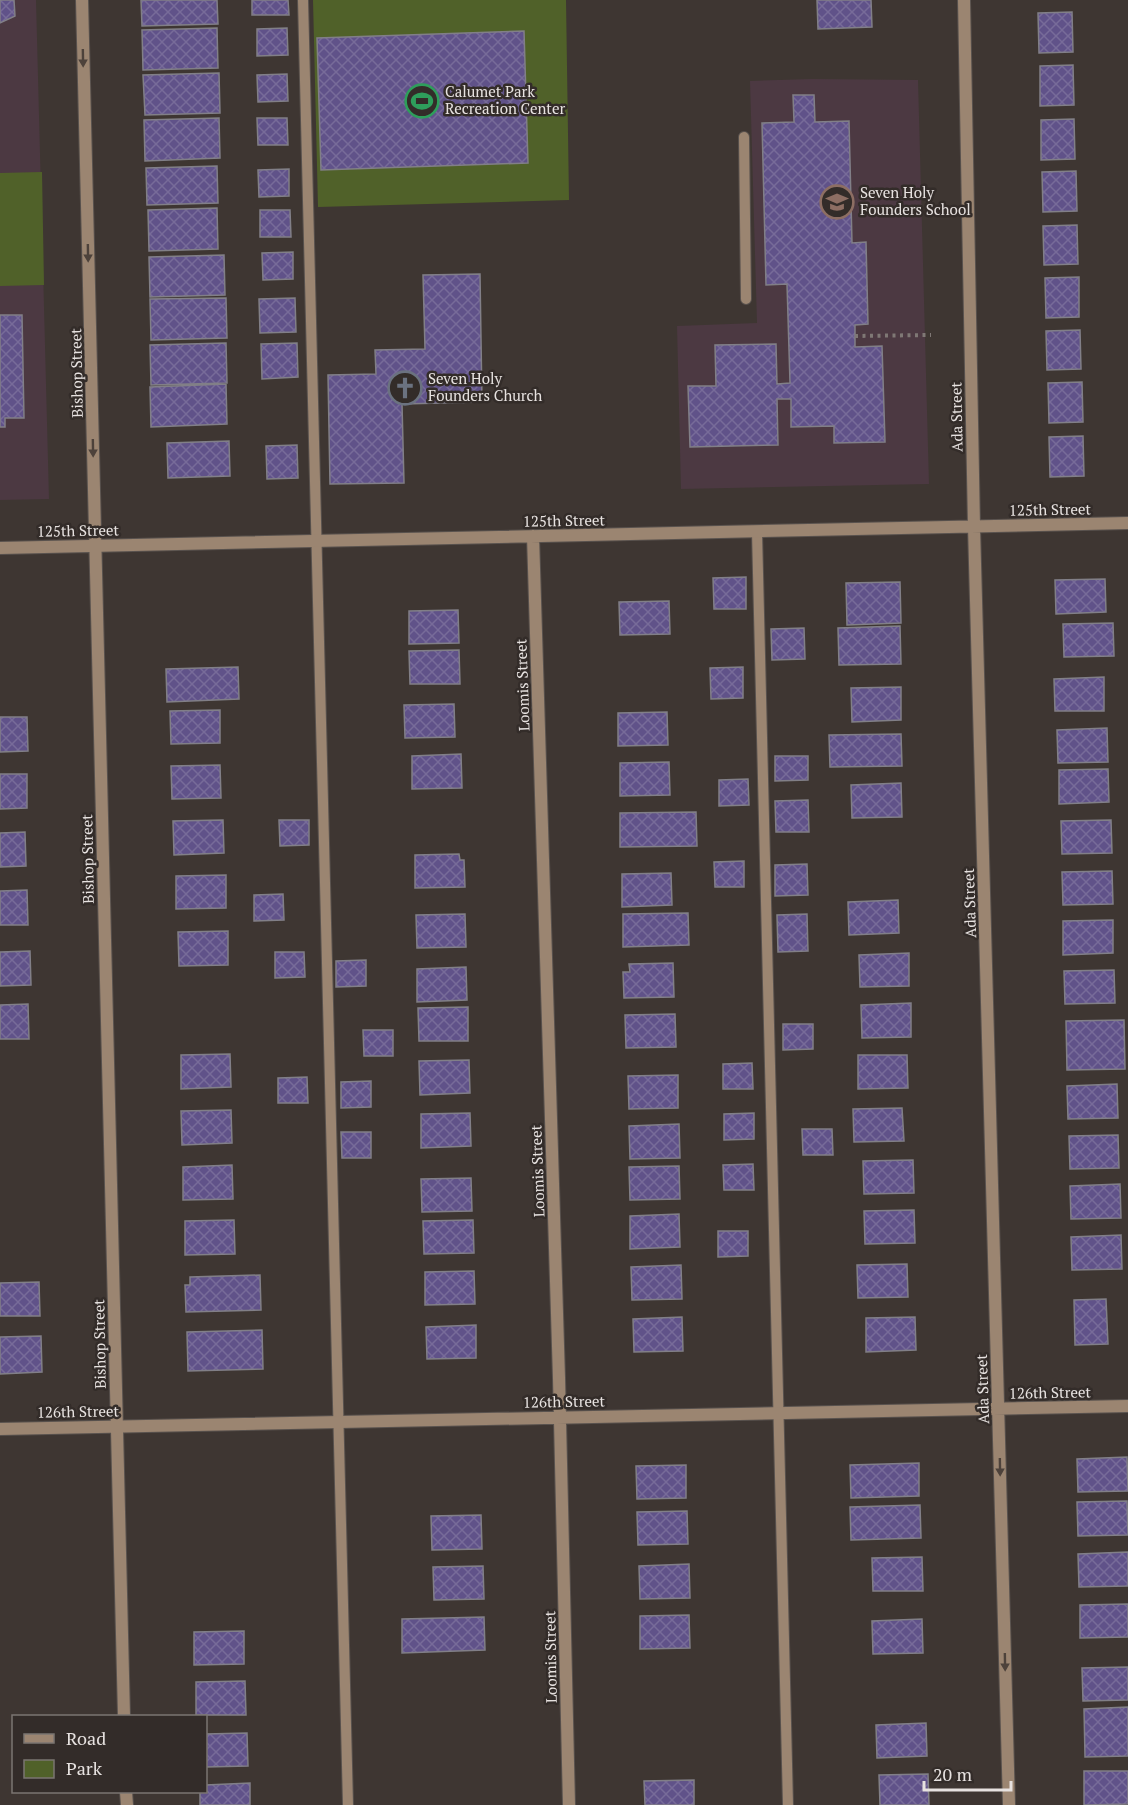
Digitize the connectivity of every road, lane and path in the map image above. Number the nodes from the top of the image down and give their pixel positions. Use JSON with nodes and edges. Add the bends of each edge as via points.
{"nodes":[{"id":1,"x":82,"y":0,"type":"edge"},
{"id":2,"x":303,"y":0,"type":"edge"},
{"id":3,"x":964,"y":0,"type":"edge"},
{"id":4,"x":744,"y":137,"type":"dead end"},
{"id":5,"x":746,"y":299,"type":"dead end"},
{"id":6,"x":931,"y":335,"type":"dead end"},
{"id":7,"x":855,"y":336,"type":"dead end"},
{"id":8,"x":1128,"y":523,"type":"edge"},
{"id":9,"x":974,"y":527,"type":"junction"},
{"id":10,"x":757,"y":532,"type":"junction"},
{"id":11,"x":533,"y":536,"type":"junction"},
{"id":12,"x":316,"y":541,"type":"junction"},
{"id":13,"x":96,"y":546,"type":"junction"},
{"id":14,"x":0,"y":548,"type":"edge"},
{"id":15,"x":1128,"y":1406,"type":"edge"},
{"id":16,"x":999,"y":1409,"type":"junction"},
{"id":17,"x":778,"y":1413,"type":"junction"},
{"id":18,"x":561,"y":1417,"type":"junction"},
{"id":19,"x":338,"y":1422,"type":"junction"},
{"id":20,"x":117,"y":1426,"type":"junction"},
{"id":21,"x":0,"y":1429,"type":"edge"},
{"id":22,"x":124,"y":1715,"type":"edge"},
{"id":23,"x":348,"y":1805,"type":"edge"},
{"id":24,"x":569,"y":1805,"type":"edge"},
{"id":25,"x":788,"y":1805,"type":"edge"},
{"id":26,"x":1009,"y":1805,"type":"edge"}],
"edges":[{"from":1,"to":13,"type":"street","name":"Bishop Street","one_way":true},
{"from":2,"to":12,"type":"lane"},
{"from":3,"to":9,"type":"street","name":"Ada Street"},
{"from":4,"to":5,"type":"lane"},
{"from":6,"to":7,"type":"path"},
{"from":8,"to":9,"type":"street","name":"125th Street"},
{"from":9,"to":10,"type":"street","name":"125th Street"},
{"from":9,"to":16,"type":"street","name":"Ada Street"},
{"from":10,"to":11,"type":"street","name":"125th Street"},
{"from":10,"to":17,"type":"lane"},
{"from":11,"to":12,"type":"street","name":"125th Street"},
{"from":11,"to":18,"type":"street","name":"Loomis Street"},
{"from":12,"to":13,"type":"street","name":"125th Street"},
{"from":12,"to":19,"type":"lane"},
{"from":13,"to":14,"type":"street","name":"125th Street"},
{"from":13,"to":20,"type":"street","name":"Bishop Street"},
{"from":15,"to":16,"type":"street","name":"126th Street"},
{"from":16,"to":17,"type":"street","name":"126th Street"},
{"from":16,"to":26,"type":"street","name":"Ada Street","one_way":true},
{"from":17,"to":18,"type":"street","name":"126th Street"},
{"from":17,"to":25,"type":"lane"},
{"from":18,"to":19,"type":"street","name":"126th Street"},
{"from":18,"to":24,"type":"street","name":"Loomis Street"},
{"from":19,"to":20,"type":"street","name":"126th Street"},
{"from":19,"to":23,"type":"lane"},
{"from":20,"to":21,"type":"street","name":"126th Street"},
{"from":20,"to":22,"type":"street","name":"Bishop Street"}]}
